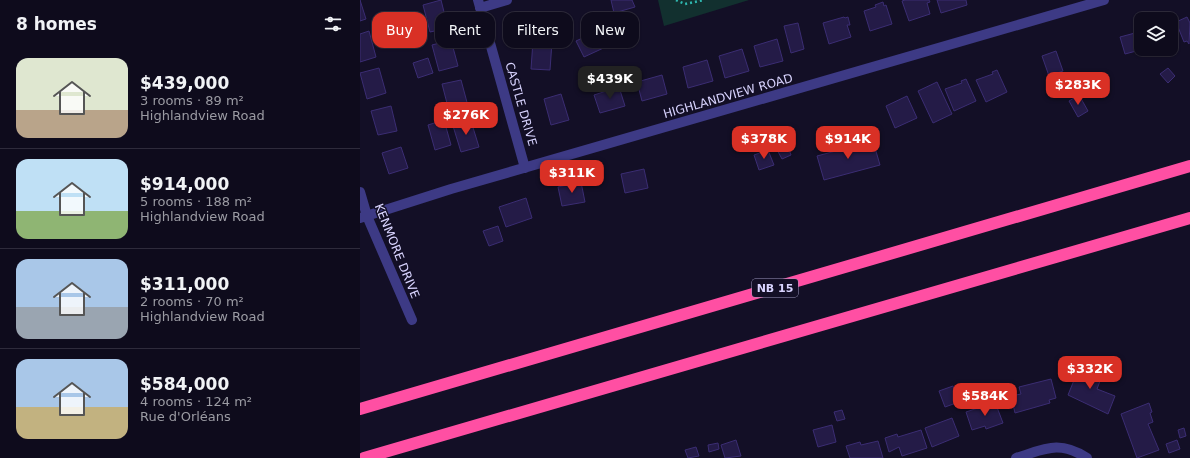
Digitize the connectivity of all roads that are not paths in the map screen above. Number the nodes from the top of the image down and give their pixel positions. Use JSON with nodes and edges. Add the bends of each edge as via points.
{"nodes":[{"id":1,"x":507,"y":0,"type":"edge"},
{"id":2,"x":1104,"y":0,"type":"edge"},
{"id":3,"x":479,"y":4,"type":"edge"},
{"id":4,"x":1190,"y":166,"type":"edge"},
{"id":5,"x":526,"y":168,"type":"junction"},
{"id":6,"x":360,"y":192,"type":"edge"},
{"id":7,"x":364,"y":217,"type":"edge"},
{"id":8,"x":1190,"y":218,"type":"edge"},
{"id":9,"x":412,"y":320,"type":"dead end"},
{"id":10,"x":360,"y":409,"type":"edge"},
{"id":11,"x":364,"y":458,"type":"edge"},
{"id":12,"x":1016,"y":458,"type":"edge"},
{"id":13,"x":1087,"y":458,"type":"edge"}],
"edges":[{"from":1,"to":3,"type":"street"},
{"from":2,"to":5,"type":"street","name":"HIGHLANDVIEW ROAD"},
{"from":3,"to":5,"type":"street","name":"CASTLE DRIVE"},
{"from":4,"to":10,"type":"highway","number":"NB 15"},
{"from":5,"to":7,"type":"street","name":"HIGHLANDVIEW ROAD"},
{"from":6,"to":7,"type":"street","name":"KENMORE DRIVE"},
{"from":7,"to":9,"type":"street","name":"KENMORE DRIVE"},
{"from":8,"to":11,"type":"highway"},
{"from":12,"to":13,"type":"street","via":[[1051,448],[1072,449]]}]}
